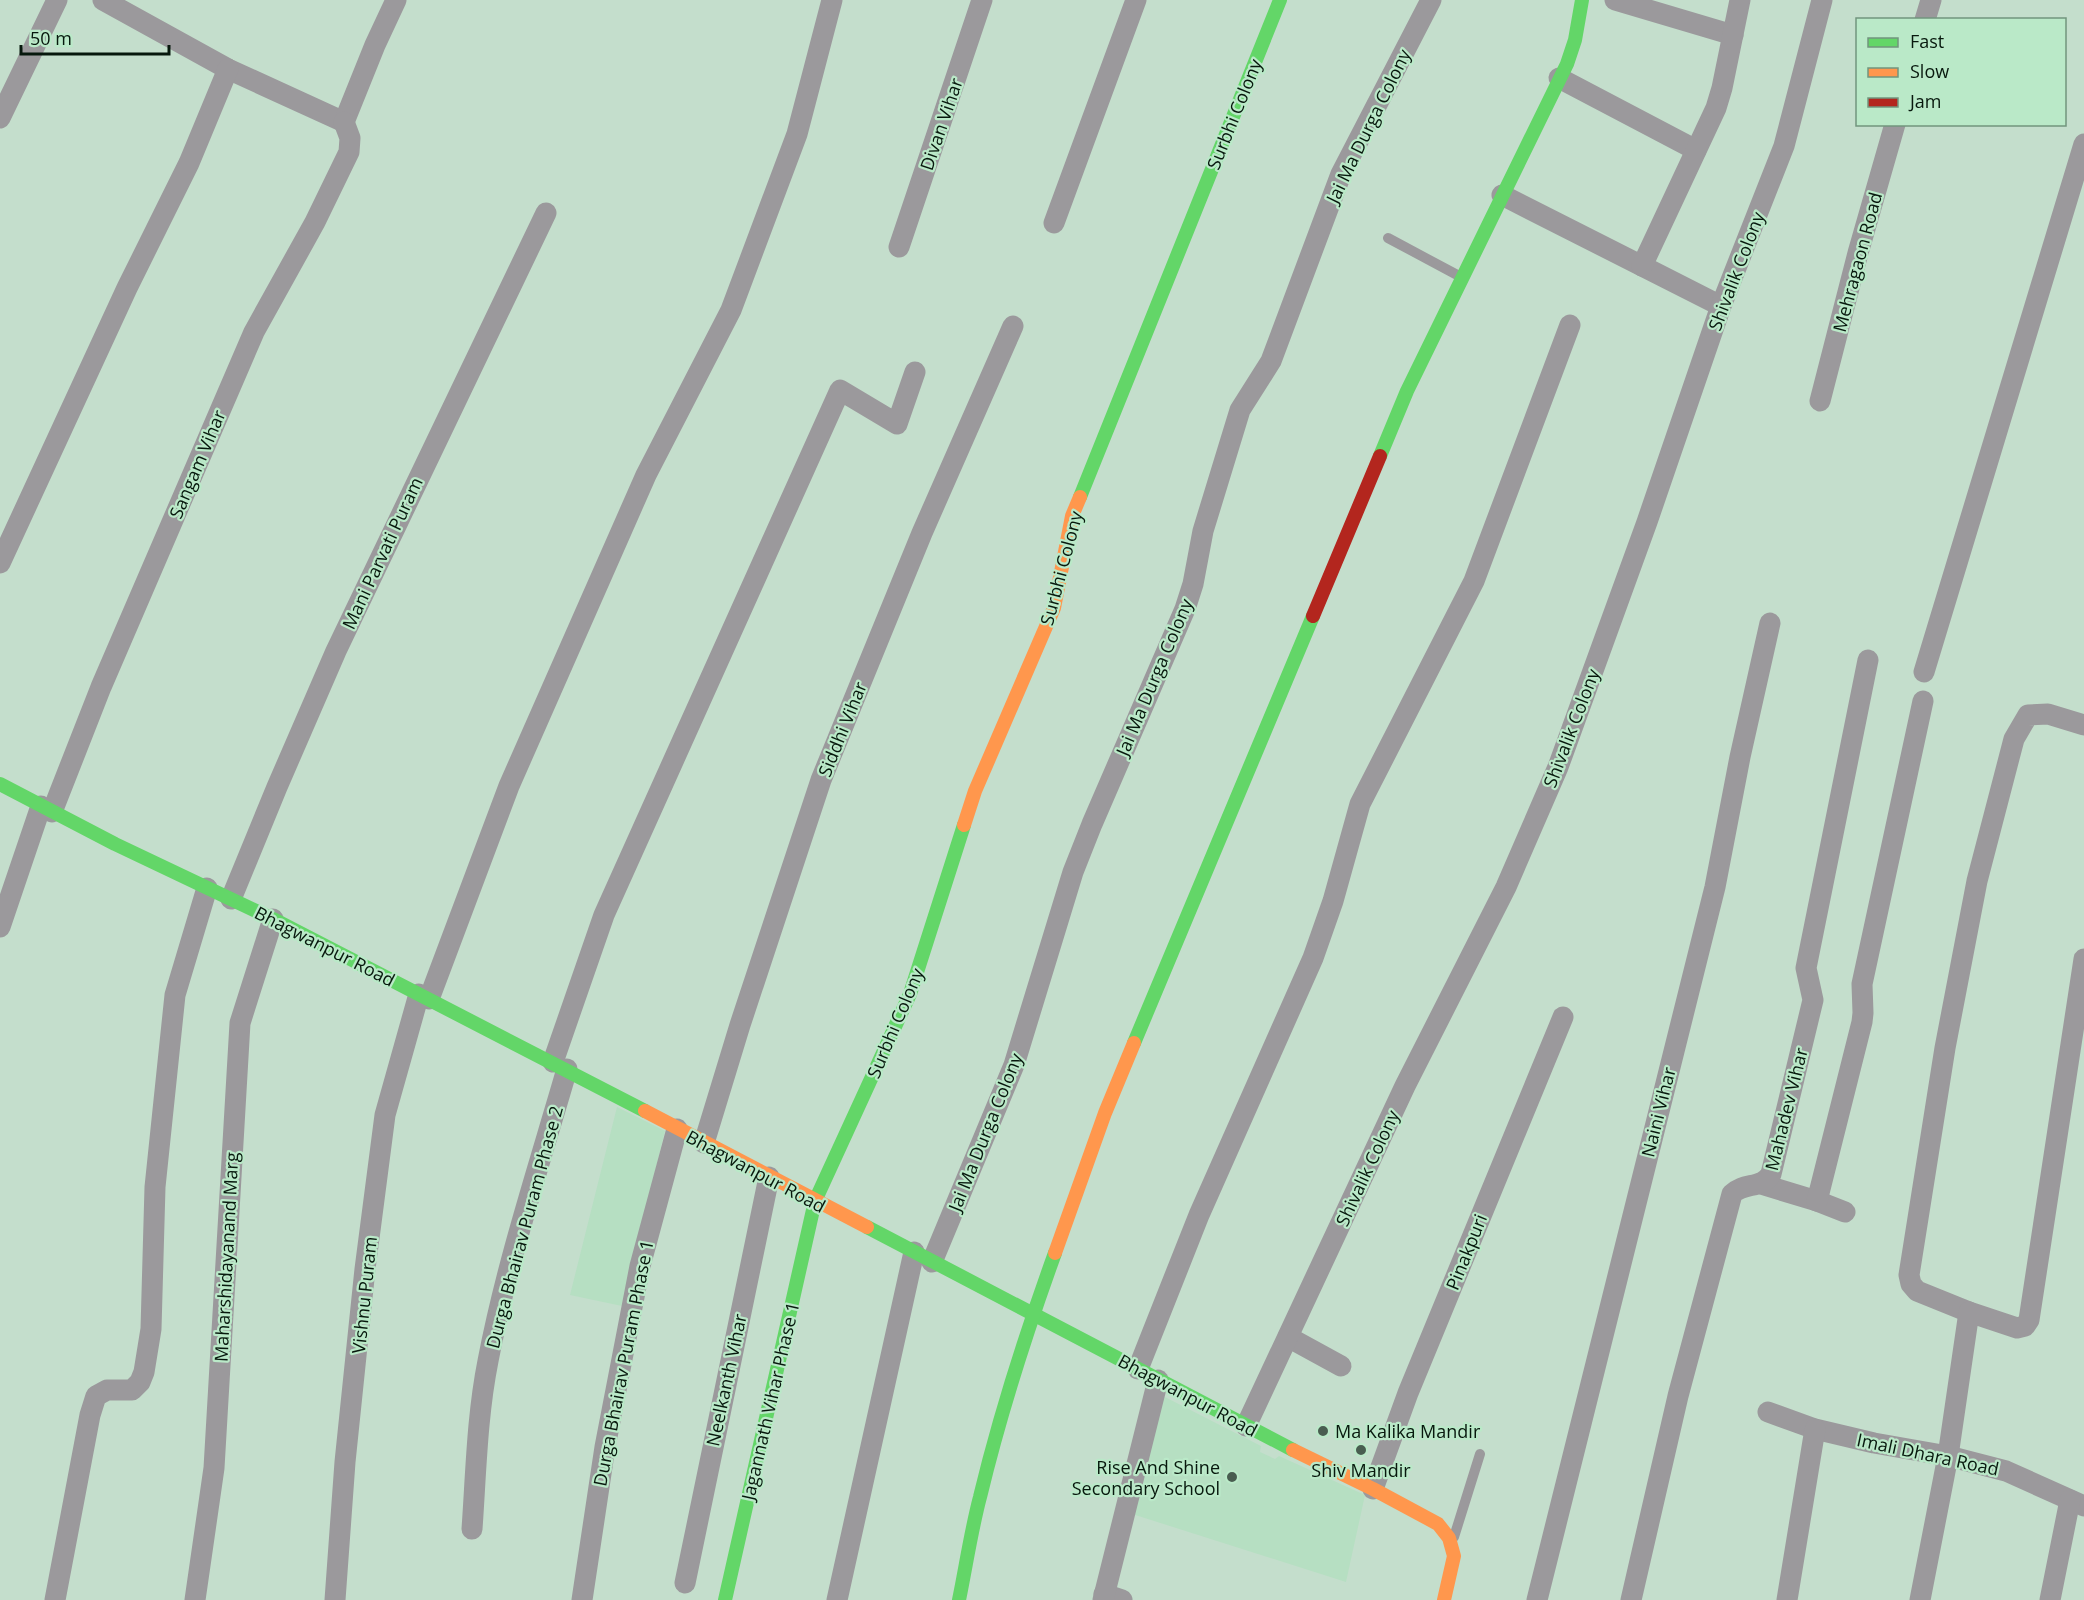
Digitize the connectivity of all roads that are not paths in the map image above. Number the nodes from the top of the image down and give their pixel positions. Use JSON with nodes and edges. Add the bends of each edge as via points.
{"nodes":[{"id":1,"x":57,"y":0,"type":"edge"},
{"id":2,"x":103,"y":0,"type":"edge"},
{"id":3,"x":396,"y":0,"type":"edge"},
{"id":4,"x":832,"y":0,"type":"edge"},
{"id":5,"x":982,"y":0,"type":"edge"},
{"id":6,"x":1136,"y":0,"type":"edge"},
{"id":7,"x":1280,"y":0,"type":"edge"},
{"id":8,"x":1431,"y":0,"type":"edge"},
{"id":9,"x":1582,"y":0,"type":"edge"},
{"id":10,"x":1615,"y":0,"type":"edge"},
{"id":11,"x":1740,"y":0,"type":"edge"},
{"id":12,"x":1822,"y":0,"type":"edge"},
{"id":13,"x":1930,"y":0,"type":"edge"},
{"id":14,"x":1926,"y":18,"type":"edge"},
{"id":15,"x":1732,"y":35,"type":"junction"},
{"id":16,"x":228,"y":69,"type":"junction"},
{"id":17,"x":1559,"y":78,"type":"junction"},
{"id":18,"x":0,"y":118,"type":"edge"},
{"id":19,"x":344,"y":122,"type":"junction"},
{"id":20,"x":1894,"y":126,"type":"edge"},
{"id":21,"x":2084,"y":144,"type":"edge"},
{"id":22,"x":1696,"y":150,"type":"junction"},
{"id":23,"x":1502,"y":195,"type":"junction"},
{"id":24,"x":546,"y":213,"type":"dead end"},
{"id":25,"x":1054,"y":223,"type":"dead end"},
{"id":26,"x":1388,"y":238,"type":"dead end"},
{"id":27,"x":899,"y":247,"type":"dead end"},
{"id":28,"x":1642,"y":266,"type":"junction"},
{"id":29,"x":1462,"y":278,"type":"junction"},
{"id":30,"x":1721,"y":306,"type":"junction"},
{"id":31,"x":1570,"y":324,"type":"dead end"},
{"id":32,"x":1013,"y":326,"type":"dead end"},
{"id":33,"x":915,"y":372,"type":"dead end"},
{"id":34,"x":1820,"y":401,"type":"dead end"},
{"id":35,"x":0,"y":563,"type":"edge"},
{"id":36,"x":1770,"y":623,"type":"dead end"},
{"id":37,"x":1868,"y":660,"type":"dead end"},
{"id":38,"x":1924,"y":672,"type":"dead end"},
{"id":39,"x":1923,"y":701,"type":"dead end"},
{"id":40,"x":2084,"y":726,"type":"edge"},
{"id":41,"x":0,"y":784,"type":"edge"},
{"id":42,"x":46,"y":809,"type":"junction"},
{"id":43,"x":207,"y":888,"type":"junction"},
{"id":44,"x":231,"y":899,"type":"junction"},
{"id":45,"x":273,"y":919,"type":"junction"},
{"id":46,"x":0,"y":927,"type":"edge"},
{"id":47,"x":2084,"y":958,"type":"edge"},
{"id":48,"x":424,"y":996,"type":"junction"},
{"id":49,"x":1563,"y":1017,"type":"dead end"},
{"id":50,"x":560,"y":1065,"type":"junction"},
{"id":51,"x":677,"y":1129,"type":"junction"},
{"id":52,"x":704,"y":1143,"type":"junction"},
{"id":53,"x":769,"y":1177,"type":"junction"},
{"id":54,"x":1761,"y":1184,"type":"junction"},
{"id":55,"x":1816,"y":1201,"type":"junction"},
{"id":56,"x":815,"y":1202,"type":"junction"},
{"id":57,"x":1845,"y":1212,"type":"dead end"},
{"id":58,"x":923,"y":1257,"type":"junction"},
{"id":59,"x":1969,"y":1312,"type":"junction"},
{"id":60,"x":1033,"y":1313,"type":"junction"},
{"id":61,"x":1288,"y":1337,"type":"junction"},
{"id":62,"x":1341,"y":1366,"type":"dead end"},
{"id":63,"x":1138,"y":1369,"type":"junction"},
{"id":64,"x":1158,"y":1380,"type":"junction"},
{"id":65,"x":1768,"y":1412,"type":"dead end"},
{"id":66,"x":1246,"y":1426,"type":"junction"},
{"id":67,"x":1815,"y":1429,"type":"junction"},
{"id":68,"x":1480,"y":1454,"type":"dead end"},
{"id":69,"x":1947,"y":1456,"type":"junction"},
{"id":70,"x":1373,"y":1489,"type":"junction"},
{"id":71,"x":2077,"y":1503,"type":"edge"},
{"id":72,"x":472,"y":1529,"type":"dead end"},
{"id":73,"x":1451,"y":1545,"type":"junction"},
{"id":74,"x":685,"y":1583,"type":"dead end"},
{"id":75,"x":1110,"y":1598,"type":"edge"},
{"id":76,"x":55,"y":1600,"type":"edge"},
{"id":77,"x":195,"y":1600,"type":"edge"},
{"id":78,"x":335,"y":1600,"type":"edge"},
{"id":79,"x":582,"y":1600,"type":"edge"},
{"id":80,"x":725,"y":1600,"type":"edge"},
{"id":81,"x":837,"y":1600,"type":"edge"},
{"id":82,"x":959,"y":1600,"type":"edge"},
{"id":83,"x":1444,"y":1600,"type":"edge"},
{"id":84,"x":1537,"y":1600,"type":"edge"},
{"id":85,"x":1631,"y":1600,"type":"edge"},
{"id":86,"x":1787,"y":1600,"type":"edge"},
{"id":87,"x":1920,"y":1600,"type":"edge"},
{"id":88,"x":2050,"y":1600,"type":"edge"}],
"edges":[{"from":1,"to":18,"type":"street"},
{"from":2,"to":16,"type":"street"},
{"from":3,"to":19,"type":"street"},
{"from":4,"to":48,"type":"street","name":"Vishnu Puram","via":[[797,134],[731,310],[646,475],[509,786]]},
{"from":5,"to":27,"type":"street","name":"Divan Vihar"},
{"from":6,"to":25,"type":"street"},
{"from":7,"to":56,"type":"street","name":"Surbhi Colony","via":[[1072,516],[1054,608],[975,791],[910,994]]},
{"from":8,"to":58,"type":"street","name":"Jai Ma Durga Colony","via":[[1341,174],[1271,361],[1240,410],[1203,531],[1185,609],[1092,824],[1048,950],[1014,1065]]},
{"from":9,"to":17,"type":"street","via":[[1575,40]]},
{"from":10,"to":15,"type":"street"},
{"from":11,"to":15,"type":"street"},
{"from":12,"to":30,"type":"street","name":"Shivalik Colony","via":[[1784,146]]},
{"from":13,"to":14,"type":"street"},
{"from":15,"to":22,"type":"street","via":[[1722,88]]},
{"from":16,"to":19,"type":"street"},
{"from":16,"to":35,"type":"street","via":[[189,163]]},
{"from":17,"to":22,"type":"street"},
{"from":17,"to":23,"type":"street"},
{"from":19,"to":42,"type":"street","name":"Sangam Vihar","via":[[350,138],[349,152],[254,332]]},
{"from":20,"to":34,"type":"street","name":"Mehragaon Road"},
{"from":21,"to":38,"type":"street"},
{"from":22,"to":28,"type":"street"},
{"from":23,"to":28,"type":"street"},
{"from":23,"to":29,"type":"street"},
{"from":24,"to":44,"type":"street","name":"Mani Parvati Puram","via":[[336,651]]},
{"from":26,"to":29,"type":"lane"},
{"from":28,"to":30,"type":"street"},
{"from":29,"to":60,"type":"street","via":[[1407,391],[1169,958],[1105,1113]]},
{"from":30,"to":61,"type":"street","name":"Shivalik Colony","via":[[1558,767],[1506,887],[1405,1086]]},
{"from":31,"to":63,"type":"street","via":[[1474,581],[1360,804],[1313,958],[1199,1215]]},
{"from":32,"to":52,"type":"street","name":"Siddhi Vihar","via":[[820,780]]},
{"from":33,"to":50,"type":"street","name":"Durga Bhairav Puram Phase 2","via":[[897,424],[840,390],[604,915]]},
{"from":36,"to":84,"type":"street","name":"Naini Vihar","via":[[1715,887]]},
{"from":37,"to":54,"type":"street","name":"Mahadev Vihar","via":[[1806,968],[1813,1000],[1771,1174]]},
{"from":39,"to":55,"type":"street","via":[[1862,984],[1862,1022]]},
{"from":40,"to":59,"type":"street","via":[[2048,714],[2028,715],[2014,739],[1974,892],[1909,1275],[1917,1291]]},
{"from":41,"to":42,"type":"street","name":"Bhagwanpur Road"},
{"from":42,"to":43,"type":"street","name":"Bhagwanpur Road"},
{"from":42,"to":46,"type":"street","name":"Sangam Vihar"},
{"from":43,"to":44,"type":"street","name":"Bhagwanpur Road"},
{"from":43,"to":76,"type":"street","via":[[175,995],[155,1187],[151,1329],[144,1372],[132,1390],[107,1390],[96,1396]]},
{"from":44,"to":45,"type":"street","name":"Bhagwanpur Road"},
{"from":45,"to":48,"type":"street","name":"Bhagwanpur Road"},
{"from":45,"to":77,"type":"street","name":"Maharshidayanand Marg","via":[[240,1023],[214,1468]]},
{"from":47,"to":59,"type":"street","via":[[2029,1320],[2017,1328]]},
{"from":48,"to":50,"type":"street","name":"Bhagwanpur Road"},
{"from":48,"to":78,"type":"street","name":"Vishnu Puram","via":[[385,1115],[345,1462]]},
{"from":49,"to":70,"type":"street","name":"Pinakpuri","via":[[1408,1393]]},
{"from":50,"to":51,"type":"street","name":"Bhagwanpur Road"},
{"from":50,"to":72,"type":"street","name":"Durga Bhairav Puram Phase 2","via":[[488,1362]]},
{"from":51,"to":52,"type":"street","name":"Bhagwanpur Road"},
{"from":51,"to":79,"type":"street","name":"Durga Bhairav Puram Phase 1","via":[[640,1266],[605,1447]]},
{"from":52,"to":53,"type":"street","name":"Bhagwanpur Road"},
{"from":53,"to":56,"type":"street","name":"Bhagwanpur Road"},
{"from":53,"to":74,"type":"street","name":"Neelkanth Vihar"},
{"from":54,"to":55,"type":"street"},
{"from":54,"to":85,"type":"street","name":"Mahadev Vihar","via":[[1738,1188],[1732,1194],[1678,1396]]},
{"from":55,"to":57,"type":"street"},
{"from":56,"to":58,"type":"street","name":"Bhagwanpur Road"},
{"from":56,"to":80,"type":"street","name":"Jagannath Vihar Phase 1"},
{"from":58,"to":60,"type":"street","name":"Bhagwanpur Road"},
{"from":58,"to":81,"type":"street","name":"Jai Ma Durga Colony"},
{"from":59,"to":69,"type":"street"},
{"from":60,"to":63,"type":"street","name":"Bhagwanpur Road"},
{"from":60,"to":82,"type":"street","via":[[979,1499]]},
{"from":61,"to":62,"type":"street"},
{"from":61,"to":66,"type":"street","name":"Shivalik Colony"},
{"from":63,"to":64,"type":"street","name":"Bhagwanpur Road"},
{"from":64,"to":66,"type":"street","name":"Bhagwanpur Road"},
{"from":64,"to":75,"type":"street"},
{"from":65,"to":67,"type":"street","name":"Imali Dhara Road"},
{"from":66,"to":70,"type":"street","name":"Bhagwanpur Road"},
{"from":67,"to":69,"type":"street","name":"Imali Dhara Road"},
{"from":67,"to":86,"type":"street"},
{"from":68,"to":73,"type":"lane"},
{"from":69,"to":71,"type":"street","name":"Imali Dhara Road","via":[[2006,1471]]},
{"from":69,"to":87,"type":"street"},
{"from":70,"to":73,"type":"street","name":"Bhagwanpur Road","via":[[1438,1524]]},
{"from":71,"to":88,"type":"street"},
{"from":73,"to":83,"type":"street","via":[[1454,1556]]}]}
